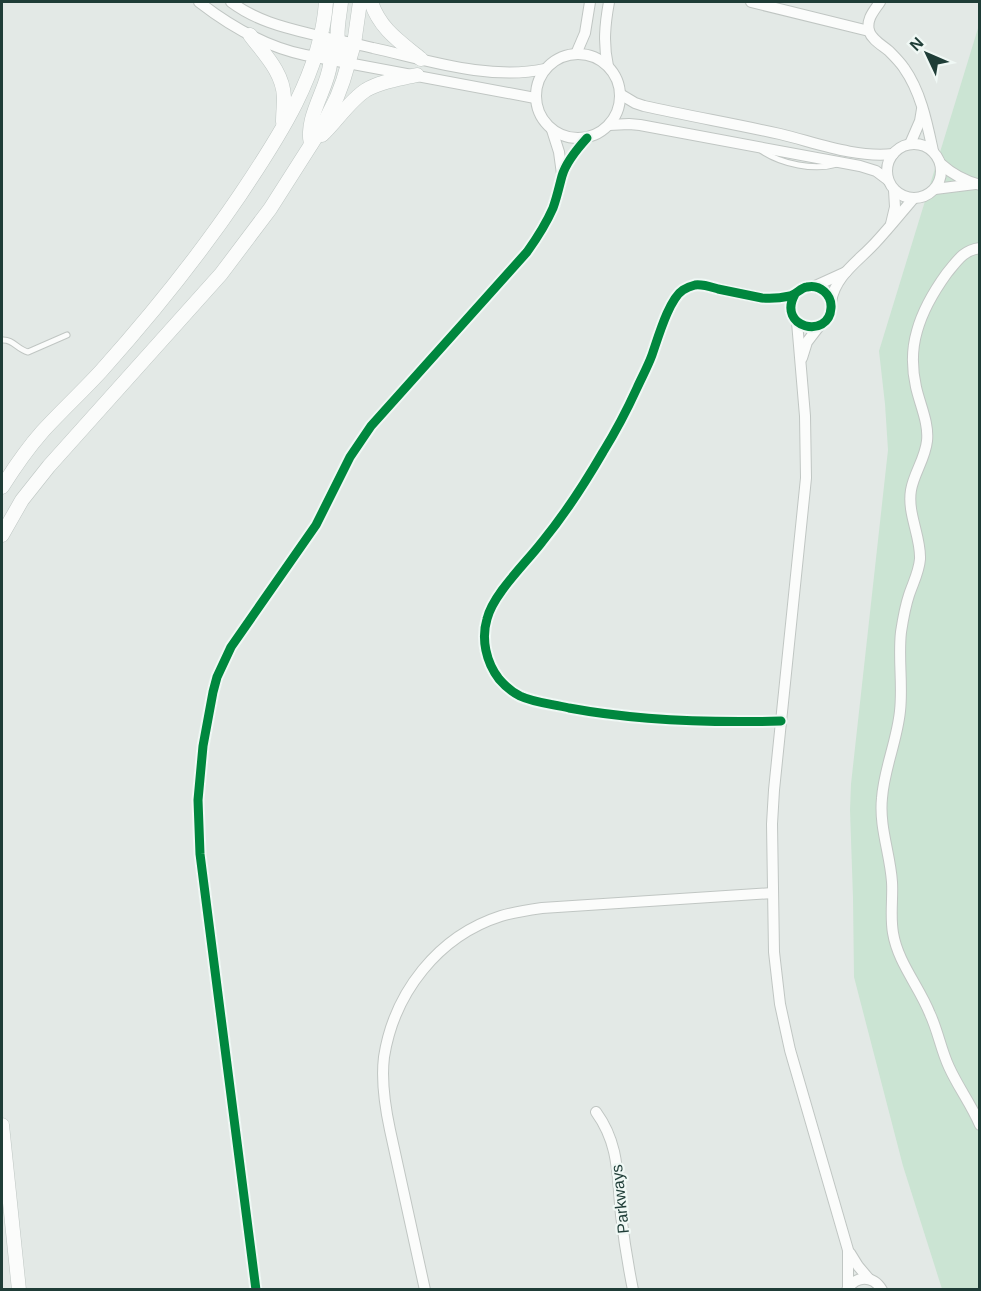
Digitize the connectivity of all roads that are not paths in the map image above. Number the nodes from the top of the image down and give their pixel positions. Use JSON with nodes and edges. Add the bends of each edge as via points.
{"nodes":[{"id":1,"x":199,"y":2,"type":"edge"},
{"id":2,"x":231,"y":2,"type":"edge"},
{"id":3,"x":326,"y":2,"type":"edge"},
{"id":4,"x":341,"y":2,"type":"edge"},
{"id":5,"x":360,"y":2,"type":"edge"},
{"id":6,"x":371,"y":2,"type":"edge"},
{"id":7,"x":590,"y":2,"type":"edge"},
{"id":8,"x":609,"y":2,"type":"edge"},
{"id":9,"x":751,"y":2,"type":"edge"},
{"id":10,"x":880,"y":2,"type":"edge"},
{"id":11,"x":869,"y":31,"type":"junction"},
{"id":12,"x":250,"y":35,"type":"junction"},
{"id":13,"x":320,"y":36,"type":"junction"},
{"id":14,"x":337,"y":40,"type":"junction"},
{"id":15,"x":354,"y":44,"type":"junction"},
{"id":16,"x":576,"y":54,"type":"junction"},
{"id":17,"x":315,"y":56,"type":"junction"},
{"id":18,"x":332,"y":59,"type":"junction"},
{"id":19,"x":421,"y":59,"type":"junction"},
{"id":20,"x":349,"y":62,"type":"junction"},
{"id":21,"x":609,"y":67,"type":"junction"},
{"id":22,"x":545,"y":69,"type":"junction"},
{"id":23,"x":417,"y":75,"type":"junction"},
{"id":24,"x":620,"y":94,"type":"junction"},
{"id":25,"x":535,"y":98,"type":"junction"},
{"id":26,"x":922,"y":108,"type":"junction"},
{"id":27,"x":609,"y":125,"type":"junction"},
{"id":28,"x":282,"y":129,"type":"junction"},
{"id":29,"x":552,"y":130,"type":"junction"},
{"id":30,"x":587,"y":138,"type":"junction"},
{"id":31,"x":311,"y":144,"type":"junction"},
{"id":32,"x":910,"y":144,"type":"junction"},
{"id":33,"x":933,"y":151,"type":"junction"},
{"id":34,"x":893,"y":154,"type":"junction"},
{"id":35,"x":941,"y":164,"type":"junction"},
{"id":36,"x":562,"y":174,"type":"junction"},
{"id":37,"x":888,"y":180,"type":"junction"},
{"id":38,"x":977,"y":184,"type":"edge"},
{"id":39,"x":935,"y":189,"type":"junction"},
{"id":40,"x":894,"y":190,"type":"junction"},
{"id":41,"x":913,"y":198,"type":"junction"},
{"id":42,"x":891,"y":224,"type":"junction"},
{"id":43,"x":980,"y":248,"type":"edge"},
{"id":44,"x":846,"y":272,"type":"junction"},
{"id":45,"x":813,"y":286,"type":"junction"},
{"id":46,"x":795,"y":294,"type":"junction"},
{"id":47,"x":765,"y":298,"type":"junction"},
{"id":48,"x":831,"y":302,"type":"junction"},
{"id":49,"x":791,"y":309,"type":"junction"},
{"id":50,"x":797,"y":322,"type":"junction"},
{"id":51,"x":820,"y":325,"type":"junction"},
{"id":52,"x":67,"y":335,"type":"dead end"},
{"id":53,"x":2,"y":340,"type":"edge"},
{"id":54,"x":801,"y":361,"type":"junction"},
{"id":55,"x":2,"y":487,"type":"edge"},
{"id":56,"x":2,"y":535,"type":"edge"},
{"id":57,"x":781,"y":721,"type":"junction"},
{"id":58,"x":773,"y":893,"type":"junction"},
{"id":59,"x":596,"y":1112,"type":"dead end"},
{"id":60,"x":2,"y":1125,"type":"edge"},
{"id":61,"x":980,"y":1125,"type":"edge"},
{"id":62,"x":848,"y":1250,"type":"junction"},
{"id":63,"x":869,"y":1279,"type":"junction"},
{"id":64,"x":847,"y":1288,"type":"edge"},
{"id":65,"x":19,"y":1290,"type":"edge"},
{"id":66,"x":256,"y":1290,"type":"edge"},
{"id":67,"x":425,"y":1290,"type":"edge"},
{"id":68,"x":633,"y":1290,"type":"edge"},
{"id":69,"x":882,"y":1290,"type":"edge"}],
"edges":[{"from":1,"to":12,"type":"street"},
{"from":2,"to":13,"type":"street","via":[[266,22]]},
{"from":3,"to":13,"type":"street"},
{"from":4,"to":14,"type":"street"},
{"from":5,"to":15,"type":"street"},
{"from":6,"to":19,"type":"street","via":[[387,30]]},
{"from":7,"to":16,"type":"street","via":[[585,33]]},
{"from":8,"to":21,"type":"street","via":[[604,36]]},
{"from":9,"to":11,"type":"street"},
{"from":10,"to":11,"type":"street","via":[[870,16]]},
{"from":11,"to":26,"type":"street","via":[[910,76]]},
{"from":12,"to":17,"type":"street","via":[[284,50]]},
{"from":12,"to":28,"type":"street","via":[[282,84]]},
{"from":13,"to":14,"type":"street"},
{"from":13,"to":17,"type":"street"},
{"from":13,"to":18,"type":"street"},
{"from":14,"to":15,"type":"street"},
{"from":14,"to":20,"type":"street","via":[[340,52]]},
{"from":15,"to":19,"type":"street"},
{"from":15,"to":20,"type":"street"},
{"from":16,"to":21,"type":"street","via":[[594,57]]},
{"from":16,"to":22,"type":"street","via":[[559,58]]},
{"from":17,"to":18,"type":"street"},
{"from":17,"to":28,"type":"street"},
{"from":18,"to":20,"type":"street"},
{"from":18,"to":31,"type":"street","via":[[310,125]]},
{"from":19,"to":22,"type":"street","via":[[514,73]]},
{"from":20,"to":23,"type":"street"},
{"from":20,"to":31,"type":"street","via":[[336,98]]},
{"from":21,"to":24,"type":"street"},
{"from":22,"to":25,"type":"street"},
{"from":23,"to":25,"type":"street"},
{"from":23,"to":31,"type":"street","via":[[368,89]]},
{"from":24,"to":27,"type":"street","via":[[618,111]]},
{"from":24,"to":34,"type":"street","via":[[644,106],[862,154]]},
{"from":25,"to":29,"type":"street","via":[[540,116]]},
{"from":26,"to":32,"type":"street"},
{"from":26,"to":33,"type":"street"},
{"from":27,"to":30,"type":"street"},
{"from":27,"to":37,"type":"street","via":[[629,124],[843,162],[876,171]]},
{"from":28,"to":55,"type":"street","via":[[184,273],[127,342],[42,433]]},
{"from":29,"to":30,"type":"street","via":[[569,138]]},
{"from":29,"to":36,"type":"street"},
{"from":30,"to":36,"type":"street"},
{"from":31,"to":56,"type":"street","via":[[246,242],[49,466],[22,500]]},
{"from":32,"to":33,"type":"street"},
{"from":32,"to":34,"type":"street"},
{"from":33,"to":35,"type":"street"},
{"from":34,"to":37,"type":"street","via":[[888,163]]},
{"from":35,"to":38,"type":"street"},
{"from":35,"to":39,"type":"street","via":[[942,173]]},
{"from":36,"to":66,"type":"street","via":[[549,214],[527,252],[360,441],[316,525],[231,647],[217,677],[200,773],[200,854]]},
{"from":37,"to":40,"type":"street"},
{"from":38,"to":39,"type":"street"},
{"from":39,"to":41,"type":"street","via":[[921,198]]},
{"from":40,"to":41,"type":"street"},
{"from":40,"to":42,"type":"street"},
{"from":41,"to":42,"type":"street"},
{"from":42,"to":44,"type":"street"},
{"from":43,"to":61,"type":"street","via":[[963,255],[938,285],[916,333],[914,369],[927,428],[926,451],[910,491],[920,559],[901,632],[900,712],[881,801],[898,951]]},
{"from":44,"to":45,"type":"street"},
{"from":44,"to":48,"type":"street","via":[[834,289]]},
{"from":45,"to":46,"type":"street"},
{"from":45,"to":48,"type":"street","via":[[825,291]]},
{"from":46,"to":47,"type":"street"},
{"from":46,"to":49,"type":"street"},
{"from":47,"to":49,"type":"street"},
{"from":47,"to":57,"type":"street","via":[[702,285],[678,294],[637,390],[603,453],[564,512],[496,599],[484,632],[494,670],[509,689],[530,700],[636,717]]},
{"from":48,"to":51,"type":"street","via":[[828,318]]},
{"from":49,"to":50,"type":"street"},
{"from":50,"to":51,"type":"street","via":[[806,327]]},
{"from":50,"to":54,"type":"street"},
{"from":51,"to":54,"type":"street","via":[[807,342]]},
{"from":52,"to":53,"type":"lane","via":[[28,352],[12,341]]},
{"from":54,"to":57,"type":"street","via":[[806,478]]},
{"from":57,"to":58,"type":"street","via":[[772,824]]},
{"from":58,"to":62,"type":"street","via":[[775,962],[784,1027]]},
{"from":58,"to":67,"type":"street","via":[[522,911],[501,916],[458,937],[422,969],[397,1010],[384,1059],[383,1082]]},
{"from":59,"to":68,"type":"street","name":"Parkways","via":[[615,1152]]},
{"from":60,"to":65,"type":"street"},
{"from":62,"to":63,"type":"street"},
{"from":62,"to":64,"type":"street"},
{"from":63,"to":64,"type":"street","via":[[860,1279]]},
{"from":63,"to":69,"type":"street"}]}
